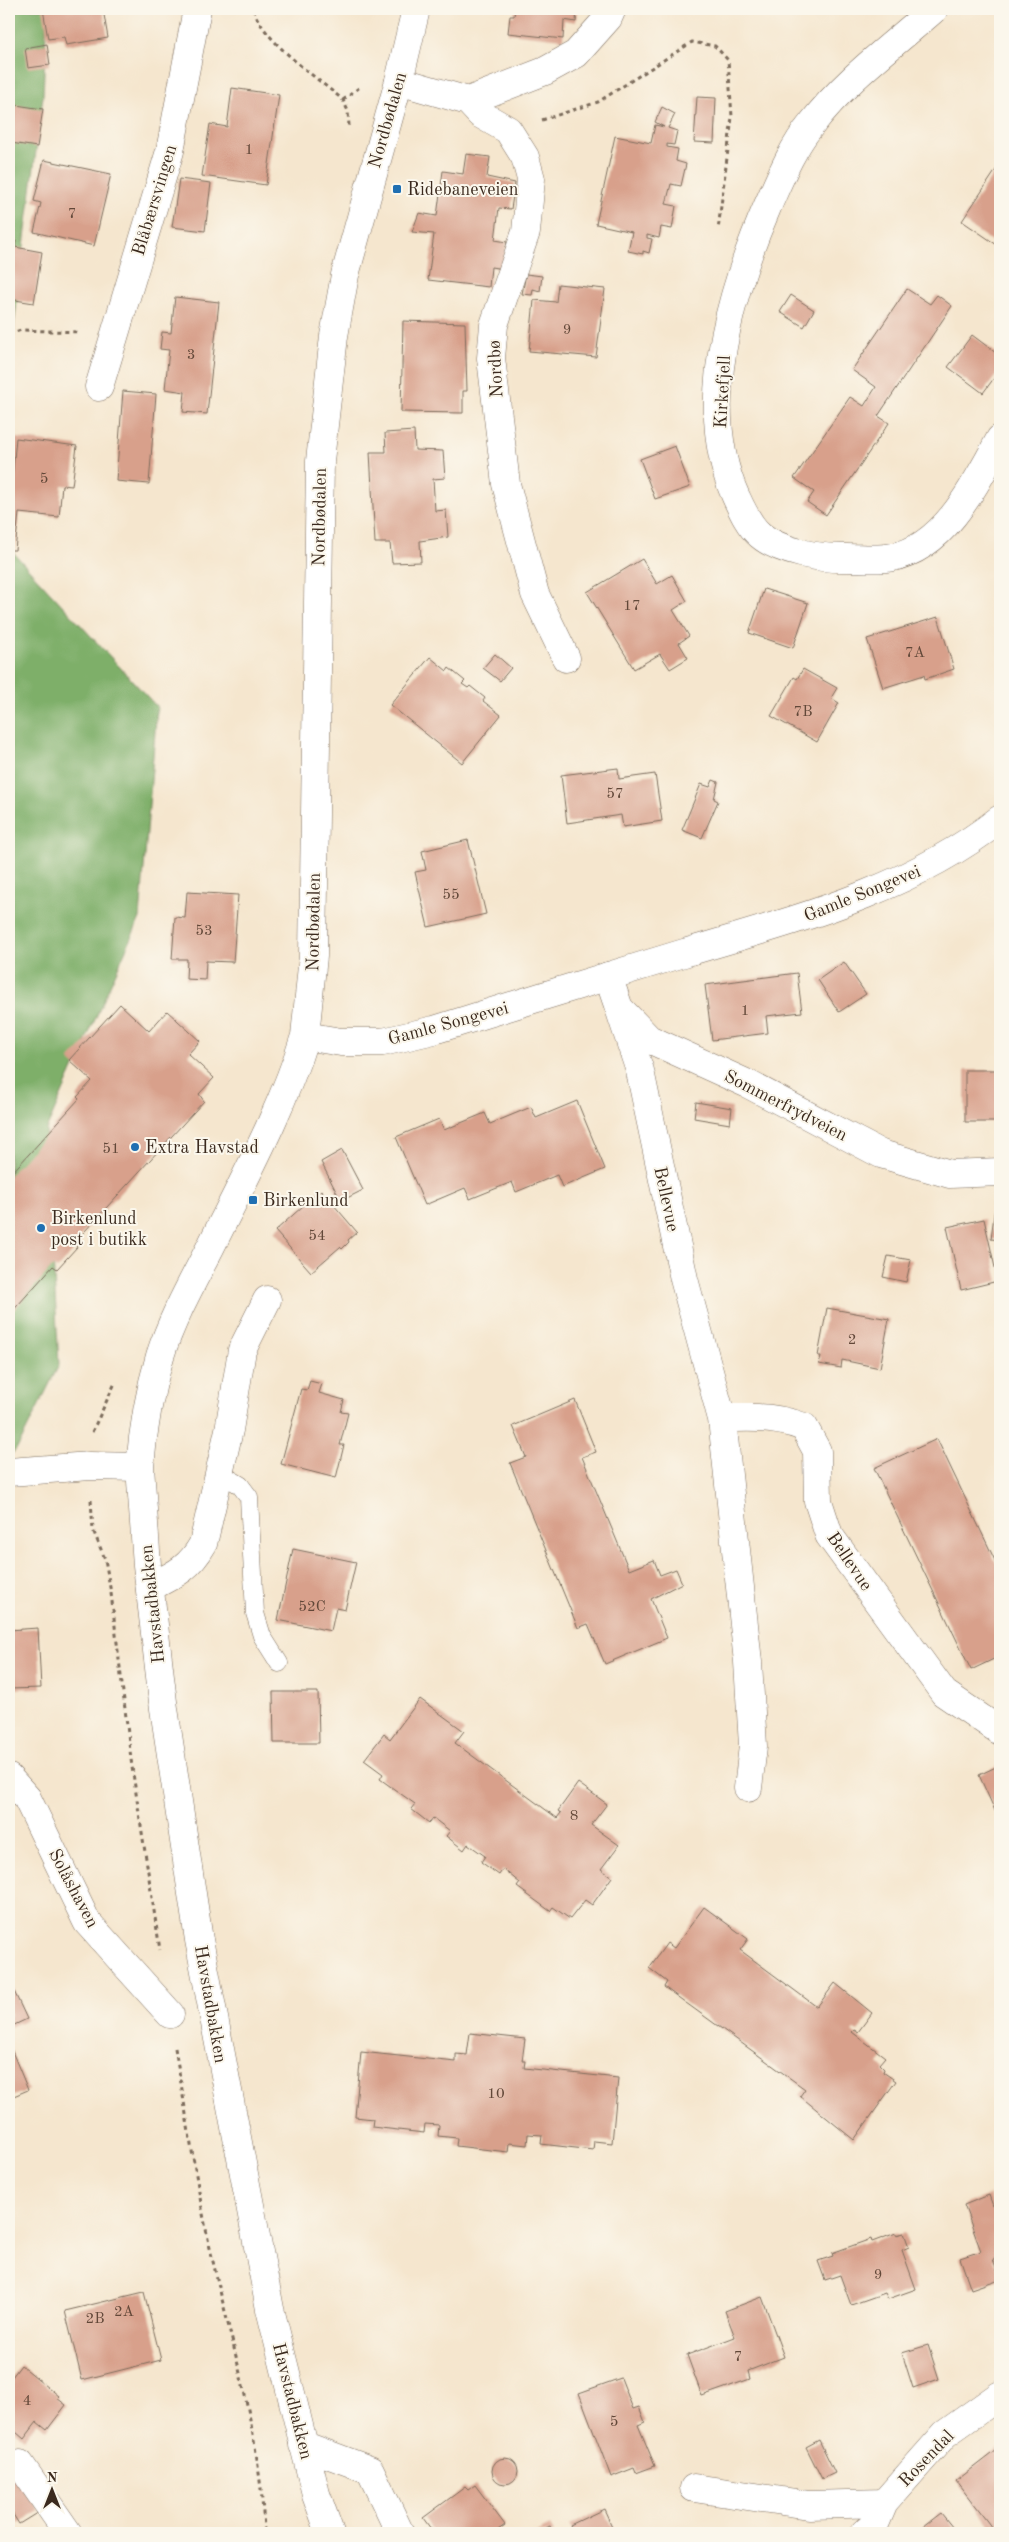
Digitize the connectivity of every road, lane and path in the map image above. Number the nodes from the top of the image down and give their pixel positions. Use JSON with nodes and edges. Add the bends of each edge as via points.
{"nodes":[{"id":1,"x":197,"y":9,"type":"edge"},
{"id":2,"x":416,"y":9,"type":"edge"},
{"id":3,"x":612,"y":9,"type":"edge"},
{"id":4,"x":934,"y":9,"type":"edge"},
{"id":5,"x":399,"y":81,"type":"junction"},
{"id":6,"x":468,"y":101,"type":"junction"},
{"id":7,"x":508,"y":130,"type":"junction"},
{"id":8,"x":717,"y":239,"type":"dead end"},
{"id":9,"x":9,"y":334,"type":"edge"},
{"id":10,"x":113,"y":335,"type":"junction"},
{"id":11,"x":99,"y":388,"type":"dead end"},
{"id":12,"x":1000,"y":439,"type":"edge"},
{"id":13,"x":566,"y":658,"type":"dead end"},
{"id":14,"x":1000,"y":819,"type":"edge"},
{"id":15,"x":608,"y":976,"type":"junction"},
{"id":16,"x":619,"y":1008,"type":"junction"},
{"id":17,"x":305,"y":1036,"type":"junction"},
{"id":18,"x":1000,"y":1172,"type":"edge"},
{"id":19,"x":267,"y":1300,"type":"dead end"},
{"id":20,"x":117,"y":1379,"type":"dead end"},
{"id":21,"x":722,"y":1419,"type":"junction"},
{"id":22,"x":90,"y":1466,"type":"junction"},
{"id":23,"x":140,"y":1467,"type":"junction"},
{"id":24,"x":9,"y":1472,"type":"edge"},
{"id":25,"x":218,"y":1472,"type":"junction"},
{"id":26,"x":150,"y":1588,"type":"junction"},
{"id":27,"x":279,"y":1663,"type":"dead end"},
{"id":28,"x":1000,"y":1731,"type":"edge"},
{"id":29,"x":9,"y":1778,"type":"edge"},
{"id":30,"x":748,"y":1788,"type":"dead end"},
{"id":31,"x":170,"y":2014,"type":"dead end"},
{"id":32,"x":1000,"y":2395,"type":"edge"},
{"id":33,"x":303,"y":2445,"type":"junction"},
{"id":34,"x":20,"y":2464,"type":"dead end"},
{"id":35,"x":694,"y":2488,"type":"dead end"},
{"id":36,"x":884,"y":2503,"type":"junction"},
{"id":37,"x":68,"y":2533,"type":"edge"},
{"id":38,"x":330,"y":2533,"type":"edge"},
{"id":39,"x":400,"y":2533,"type":"edge"},
{"id":40,"x":865,"y":2533,"type":"edge"}],
"edges":[{"from":1,"to":10,"type":"street","name":"Blåbærsvingen","via":[[170,151]]},
{"from":2,"to":5,"type":"street","name":"Nordbødalen"},
{"from":3,"to":6,"type":"street","via":[[576,54],[545,71]]},
{"from":4,"to":12,"type":"street","name":"Kirkefjell","via":[[838,93],[810,126],[782,173],[748,250],[728,320],[718,386],[719,435],[730,485],[745,517],[761,536],[785,548],[826,559],[893,557],[910,551],[945,527],[966,500]]},
{"from":5,"to":6,"type":"street"},
{"from":5,"to":17,"type":"street","name":"Nordbødalen","via":[[344,275],[326,394],[320,471],[313,956]]},
{"from":6,"to":7,"type":"street","name":"Nordbø","via":[[480,114]]},
{"from":7,"to":8,"type":"path","via":[[598,102],[692,42],[715,46],[728,60],[732,117]]},
{"from":7,"to":13,"type":"street","name":"Nordbø","via":[[525,157],[531,179],[526,232],[494,325],[491,358],[506,484],[535,594]]},
{"from":9,"to":10,"type":"path","via":[[21,330]]},
{"from":10,"to":11,"type":"street","name":"Blåbærsvingen"},
{"from":14,"to":15,"type":"street","name":"Gamle Songevei","via":[[974,840],[928,866],[833,908]]},
{"from":15,"to":16,"type":"street","name":"Sommerfrydveien"},
{"from":15,"to":17,"type":"street","name":"Gamle Songevei","via":[[434,1030],[383,1042],[341,1042]]},
{"from":16,"to":18,"type":"street","name":"Sommerfrydveien","via":[[649,1038],[748,1084],[881,1154],[950,1174]]},
{"from":16,"to":21,"type":"street","name":"Bellevue","via":[[640,1071],[684,1279]]},
{"from":17,"to":23,"type":"street","via":[[270,1130],[184,1298],[161,1354],[145,1415]]},
{"from":19,"to":25,"type":"street","via":[[242,1350],[229,1430]]},
{"from":20,"to":22,"type":"path","via":[[92,1432]]},
{"from":21,"to":28,"type":"street","name":"Bellevue","via":[[784,1419],[804,1426],[817,1451],[818,1501],[829,1535],[944,1694]]},
{"from":21,"to":30,"type":"street","name":"Bellevue","via":[[748,1662],[753,1746]]},
{"from":22,"to":23,"type":"street"},
{"from":22,"to":24,"type":"street"},
{"from":23,"to":26,"type":"street","name":"Havstadbakken"},
{"from":25,"to":26,"type":"street","via":[[203,1544],[194,1560]]},
{"from":25,"to":27,"type":"lane","via":[[240,1485],[248,1497],[255,1613],[262,1636]]},
{"from":26,"to":33,"type":"street","name":"Havstadbakken","via":[[177,1805],[199,1940],[268,2300]]},
{"from":29,"to":31,"type":"street","name":"Solåshaven","via":[[27,1798],[87,1922]]},
{"from":32,"to":36,"type":"street","name":"Rosendal","via":[[945,2434]]},
{"from":33,"to":38,"type":"street","name":"Havstadbakken"},
{"from":33,"to":39,"type":"street","via":[[370,2470]]},
{"from":34,"to":37,"type":"street"},
{"from":35,"to":36,"type":"street","via":[[809,2505]]},
{"from":36,"to":40,"type":"street","name":"Rosendal","via":[[875,2524]]}]}
